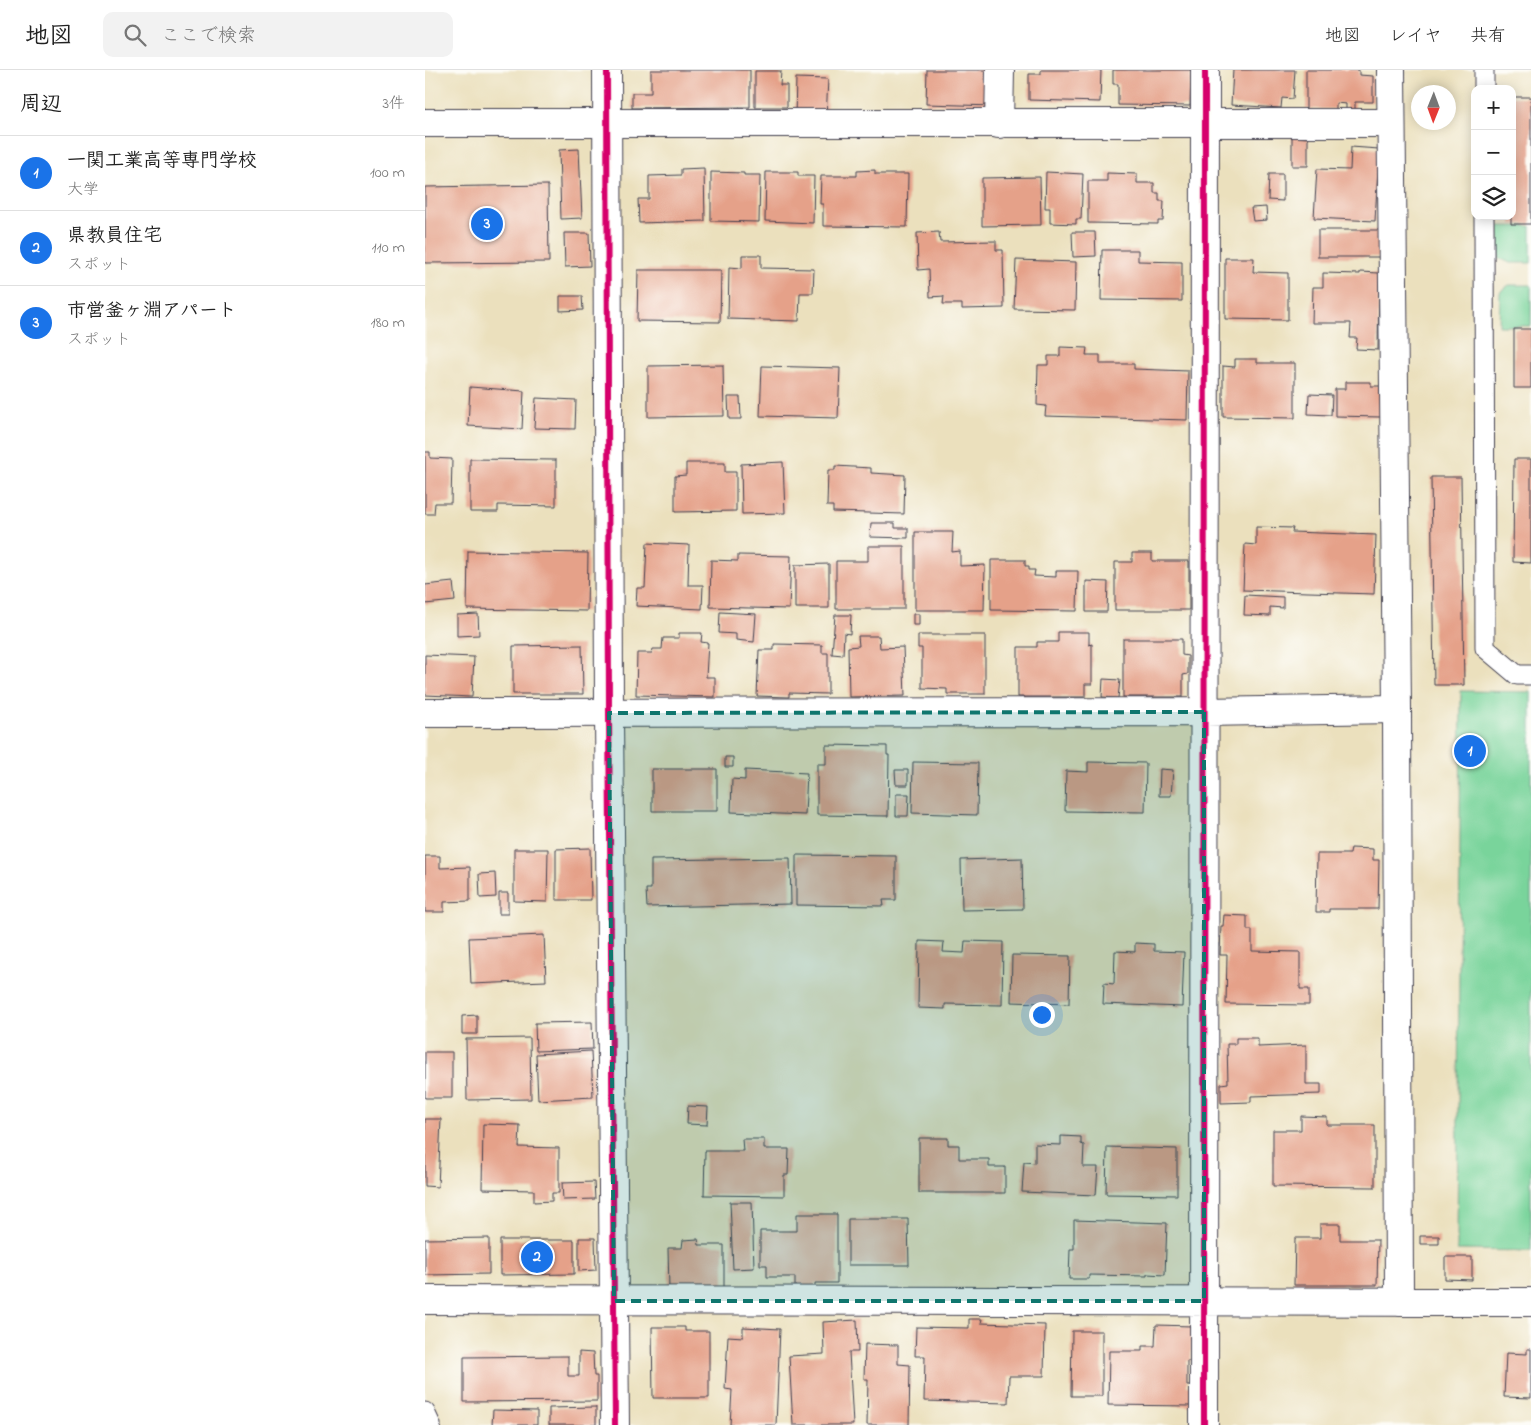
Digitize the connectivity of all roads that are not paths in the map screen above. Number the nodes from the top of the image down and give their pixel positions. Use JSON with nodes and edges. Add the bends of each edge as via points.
{"nodes":[{"id":1,"x":607,"y":70,"type":"edge"},
{"id":2,"x":1000,"y":70,"type":"edge"},
{"id":3,"x":1205,"y":70,"type":"edge"},
{"id":4,"x":1391,"y":70,"type":"edge"},
{"id":5,"x":1484,"y":70,"type":"edge"},
{"id":6,"x":1483,"y":85,"type":"edge"},
{"id":7,"x":425,"y":123,"type":"edge"},
{"id":8,"x":607,"y":123,"type":"junction"},
{"id":9,"x":1205,"y":123,"type":"junction"},
{"id":10,"x":1391,"y":123,"type":"junction"},
{"id":11,"x":999,"y":124,"type":"junction"},
{"id":12,"x":1484,"y":220,"type":"edge"},
{"id":13,"x":1531,"y":675,"type":"edge"},
{"id":14,"x":1397,"y":709,"type":"junction"},
{"id":15,"x":1204,"y":712,"type":"junction"},
{"id":16,"x":609,"y":713,"type":"junction"},
{"id":17,"x":425,"y":714,"type":"edge"},
{"id":18,"x":425,"y":1300,"type":"edge"},
{"id":19,"x":614,"y":1301,"type":"junction"},
{"id":20,"x":1204,"y":1301,"type":"junction"},
{"id":21,"x":1399,"y":1302,"type":"junction"},
{"id":22,"x":1531,"y":1302,"type":"edge"},
{"id":23,"x":425,"y":1412,"type":"edge"},
{"id":24,"x":431,"y":1425,"type":"edge"},
{"id":25,"x":615,"y":1425,"type":"edge"},
{"id":26,"x":1204,"y":1425,"type":"edge"}],
"edges":[{"from":1,"to":8,"type":"street"},
{"from":2,"to":11,"type":"street"},
{"from":3,"to":9,"type":"street"},
{"from":4,"to":10,"type":"street"},
{"from":5,"to":6,"type":"lane"},
{"from":7,"to":8,"type":"street"},
{"from":8,"to":11,"type":"street"},
{"from":8,"to":16,"type":"street"},
{"from":9,"to":10,"type":"street"},
{"from":9,"to":11,"type":"street"},
{"from":9,"to":15,"type":"street"},
{"from":10,"to":14,"type":"street"},
{"from":12,"to":13,"type":"lane","via":[[1485,648],[1517,675]]},
{"from":14,"to":15,"type":"street"},
{"from":14,"to":21,"type":"street"},
{"from":15,"to":16,"type":"street"},
{"from":15,"to":20,"type":"street"},
{"from":16,"to":17,"type":"street"},
{"from":16,"to":19,"type":"street"},
{"from":18,"to":19,"type":"street"},
{"from":19,"to":20,"type":"street"},
{"from":19,"to":25,"type":"street"},
{"from":20,"to":21,"type":"street"},
{"from":20,"to":26,"type":"street"},
{"from":21,"to":22,"type":"street"},
{"from":23,"to":24,"type":"lane"}]}
